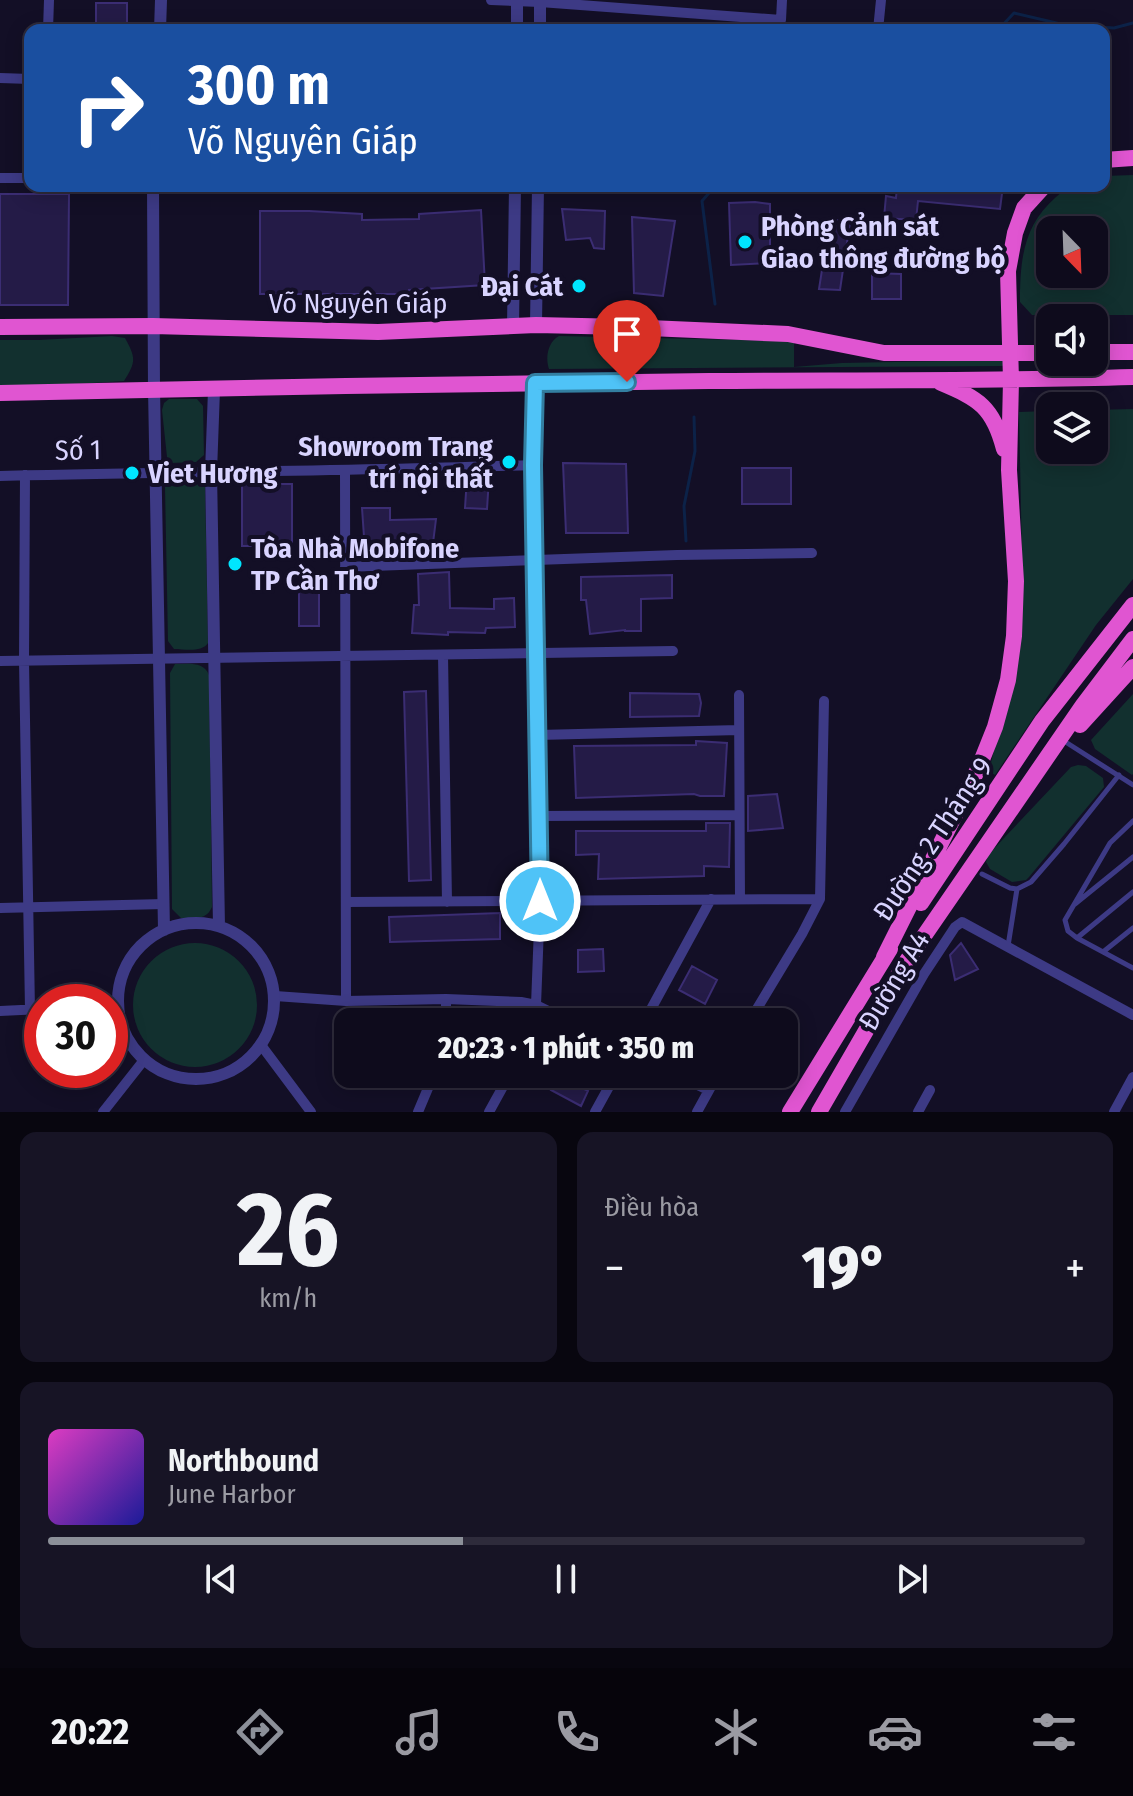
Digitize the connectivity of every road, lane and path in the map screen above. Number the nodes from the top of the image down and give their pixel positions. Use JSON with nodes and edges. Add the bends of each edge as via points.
{"nodes":[{"id":1,"x":49,"y":0,"type":"edge"},
{"id":2,"x":161,"y":0,"type":"edge"},
{"id":3,"x":491,"y":0,"type":"edge"},
{"id":4,"x":517,"y":0,"type":"edge"},
{"id":5,"x":782,"y":0,"type":"edge"},
{"id":6,"x":881,"y":0,"type":"edge"},
{"id":7,"x":540,"y":1,"type":"edge"},
{"id":8,"x":48,"y":24,"type":"edge"},
{"id":9,"x":160,"y":24,"type":"edge"},
{"id":10,"x":517,"y":24,"type":"edge"},
{"id":11,"x":540,"y":24,"type":"edge"},
{"id":12,"x":879,"y":24,"type":"edge"},
{"id":13,"x":0,"y":78,"type":"edge"},
{"id":14,"x":24,"y":79,"type":"edge"},
{"id":15,"x":1133,"y":158,"type":"edge"},
{"id":16,"x":1110,"y":160,"type":"edge"},
{"id":17,"x":0,"y":178,"type":"edge"},
{"id":18,"x":24,"y":178,"type":"edge"},
{"id":19,"x":153,"y":192,"type":"edge"},
{"id":20,"x":515,"y":192,"type":"edge"},
{"id":21,"x":538,"y":192,"type":"edge"},
{"id":22,"x":1039,"y":192,"type":"edge"},
{"id":23,"x":536,"y":325,"type":"junction"},
{"id":24,"x":153,"y":326,"type":"junction"},
{"id":25,"x":513,"y":326,"type":"junction"},
{"id":26,"x":0,"y":327,"type":"edge"},
{"id":27,"x":1108,"y":352,"type":"edge"},
{"id":28,"x":1133,"y":352,"type":"edge"},
{"id":29,"x":1010,"y":353,"type":"junction"},
{"id":30,"x":1036,"y":353,"type":"edge"},
{"id":31,"x":1133,"y":377,"type":"edge"},
{"id":32,"x":932,"y":379,"type":"junction"},
{"id":33,"x":1011,"y":380,"type":"junction"},
{"id":34,"x":535,"y":383,"type":"junction"},
{"id":35,"x":154,"y":389,"type":"junction"},
{"id":36,"x":214,"y":390,"type":"junction"},
{"id":37,"x":0,"y":393,"type":"edge"},
{"id":38,"x":533,"y":465,"type":"junction"},
{"id":39,"x":1009,"y":470,"type":"junction"},
{"id":40,"x":345,"y":471,"type":"junction"},
{"id":41,"x":156,"y":472,"type":"junction"},
{"id":42,"x":211,"y":472,"type":"junction"},
{"id":43,"x":25,"y":475,"type":"junction"},
{"id":44,"x":0,"y":476,"type":"edge"},
{"id":45,"x":812,"y":553,"type":"dead end"},
{"id":46,"x":535,"y":560,"type":"junction"},
{"id":47,"x":345,"y":567,"type":"junction"},
{"id":48,"x":1133,"y":605,"type":"edge"},
{"id":49,"x":1133,"y":639,"type":"edge"},
{"id":50,"x":673,"y":651,"type":"dead end"},
{"id":51,"x":536,"y":653,"type":"junction"},
{"id":52,"x":443,"y":655,"type":"junction"},
{"id":53,"x":345,"y":656,"type":"junction"},
{"id":54,"x":215,"y":658,"type":"junction"},
{"id":55,"x":160,"y":659,"type":"junction"},
{"id":56,"x":0,"y":661,"type":"edge"},
{"id":57,"x":24,"y":661,"type":"junction"},
{"id":58,"x":1133,"y":667,"type":"edge"},
{"id":59,"x":739,"y":695,"type":"dead end"},
{"id":60,"x":824,"y":701,"type":"dead end"},
{"id":61,"x":739,"y":730,"type":"junction"},
{"id":62,"x":538,"y":735,"type":"junction"},
{"id":63,"x":1064,"y":741,"type":"junction"},
{"id":64,"x":1119,"y":775,"type":"junction"},
{"id":65,"x":1133,"y":785,"type":"edge"},
{"id":66,"x":739,"y":815,"type":"junction"},
{"id":67,"x":540,"y":816,"type":"junction"},
{"id":68,"x":1004,"y":820,"type":"junction"},
{"id":69,"x":1133,"y":821,"type":"edge"},
{"id":70,"x":1133,"y":857,"type":"edge"},
{"id":71,"x":982,"y":874,"type":"dead end"},
{"id":72,"x":1017,"y":889,"type":"junction"},
{"id":73,"x":1133,"y":892,"type":"edge"},
{"id":74,"x":711,"y":899,"type":"junction"},
{"id":75,"x":740,"y":899,"type":"junction"},
{"id":76,"x":820,"y":899,"type":"junction"},
{"id":77,"x":540,"y":901,"type":"junction"},
{"id":78,"x":346,"y":902,"type":"junction"},
{"id":79,"x":447,"y":902,"type":"junction"},
{"id":80,"x":164,"y":904,"type":"junction"},
{"id":81,"x":1072,"y":907,"type":"junction"},
{"id":82,"x":0,"y":908,"type":"edge"},
{"id":83,"x":28,"y":908,"type":"junction"},
{"id":84,"x":219,"y":926,"type":"junction"},
{"id":85,"x":1133,"y":928,"type":"edge"},
{"id":86,"x":164,"y":930,"type":"junction"},
{"id":87,"x":1077,"y":938,"type":"junction"},
{"id":88,"x":1008,"y":946,"type":"junction"},
{"id":89,"x":1103,"y":952,"type":"junction"},
{"id":90,"x":884,"y":957,"type":"junction"},
{"id":91,"x":1133,"y":968,"type":"edge"},
{"id":92,"x":29,"y":984,"type":"edge"},
{"id":93,"x":120,"y":984,"type":"edge"},
{"id":94,"x":275,"y":996,"type":"junction"},
{"id":95,"x":446,"y":999,"type":"junction"},
{"id":96,"x":346,"y":1001,"type":"junction"},
{"id":97,"x":541,"y":1007,"type":"joint"},
{"id":98,"x":446,"y":1008,"type":"edge"},
{"id":99,"x":652,"y":1008,"type":"edge"},
{"id":100,"x":757,"y":1008,"type":"edge"},
{"id":101,"x":24,"y":1010,"type":"edge"},
{"id":102,"x":0,"y":1011,"type":"edge"},
{"id":103,"x":1133,"y":1015,"type":"edge"},
{"id":104,"x":128,"y":1039,"type":"edge"},
{"id":105,"x":261,"y":1045,"type":"junction"},
{"id":106,"x":144,"y":1060,"type":"junction"},
{"id":107,"x":1133,"y":1077,"type":"edge"},
{"id":108,"x":428,"y":1088,"type":"edge"},
{"id":109,"x":502,"y":1088,"type":"edge"},
{"id":110,"x":608,"y":1088,"type":"edge"},
{"id":111,"x":704,"y":1088,"type":"edge"},
{"id":112,"x":708,"y":1090,"type":"joint"},
{"id":113,"x":930,"y":1090,"type":"dead end"},
{"id":114,"x":103,"y":1112,"type":"edge"},
{"id":115,"x":311,"y":1112,"type":"edge"},
{"id":116,"x":418,"y":1112,"type":"edge"},
{"id":117,"x":489,"y":1112,"type":"edge"},
{"id":118,"x":595,"y":1112,"type":"edge"},
{"id":119,"x":697,"y":1112,"type":"edge"},
{"id":120,"x":790,"y":1112,"type":"edge"},
{"id":121,"x":819,"y":1112,"type":"edge"},
{"id":122,"x":845,"y":1112,"type":"edge"},
{"id":123,"x":918,"y":1112,"type":"edge"},
{"id":124,"x":1114,"y":1112,"type":"edge"}],
"edges":[{"from":1,"to":8,"type":"street"},
{"from":2,"to":9,"type":"street"},
{"from":3,"to":4,"type":"street"},
{"from":4,"to":7,"type":"street"},
{"from":4,"to":10,"type":"street"},
{"from":5,"to":7,"type":"street","via":[[781,20]]},
{"from":6,"to":12,"type":"street"},
{"from":7,"to":11,"type":"street"},
{"from":13,"to":14,"type":"street"},
{"from":15,"to":16,"type":"highway"},
{"from":17,"to":18,"type":"street"},
{"from":19,"to":24,"type":"street"},
{"from":20,"to":25,"type":"street"},
{"from":21,"to":23,"type":"street"},
{"from":22,"to":29,"type":"highway","via":[[1024,208],[1008,271]]},
{"from":23,"to":25,"type":"highway","name":"Võ Nguyên Giáp"},
{"from":23,"to":29,"type":"highway","name":"Võ Nguyên Giáp","via":[[788,334],[884,353]]},
{"from":24,"to":25,"type":"highway","name":"Võ Nguyên Giáp","via":[[378,332]]},
{"from":24,"to":26,"type":"highway","name":"Võ Nguyên Giáp"},
{"from":24,"to":35,"type":"street"},
{"from":27,"to":28,"type":"highway"},
{"from":29,"to":30,"type":"highway","name":"Võ Nguyên Giáp"},
{"from":29,"to":33,"type":"highway"},
{"from":31,"to":33,"type":"highway"},
{"from":32,"to":33,"type":"highway"},
{"from":32,"to":34,"type":"highway"},
{"from":32,"to":39,"type":"highway","via":[[979,402],[990,414]]},
{"from":33,"to":39,"type":"highway"},
{"from":34,"to":36,"type":"highway"},
{"from":34,"to":38,"type":"street"},
{"from":35,"to":36,"type":"highway"},
{"from":35,"to":37,"type":"highway"},
{"from":35,"to":41,"type":"street"},
{"from":36,"to":42,"type":"street"},
{"from":38,"to":40,"type":"street","name":"Số 1"},
{"from":38,"to":46,"type":"street"},
{"from":39,"to":90,"type":"highway","via":[[1016,581],[1008,680],[979,767]]},
{"from":40,"to":42,"type":"street","name":"Số 1"},
{"from":40,"to":47,"type":"street"},
{"from":41,"to":42,"type":"street","name":"Số 1"},
{"from":41,"to":43,"type":"street","name":"Số 1"},
{"from":41,"to":55,"type":"street"},
{"from":42,"to":54,"type":"street"},
{"from":43,"to":44,"type":"street","name":"Số 1"},
{"from":43,"to":57,"type":"street"},
{"from":45,"to":46,"type":"street"},
{"from":46,"to":47,"type":"street"},
{"from":46,"to":51,"type":"street"},
{"from":47,"to":53,"type":"street"},
{"from":48,"to":90,"type":"highway","name":"Đường 2 Tháng 9","via":[[1042,721]]},
{"from":49,"to":68,"type":"highway","name":"Đường 2 Tháng 9"},
{"from":50,"to":51,"type":"street"},
{"from":51,"to":52,"type":"street"},
{"from":51,"to":62,"type":"street"},
{"from":52,"to":53,"type":"street"},
{"from":52,"to":79,"type":"street"},
{"from":53,"to":54,"type":"street"},
{"from":53,"to":78,"type":"street"},
{"from":54,"to":55,"type":"street"},
{"from":54,"to":84,"type":"street"},
{"from":55,"to":57,"type":"street"},
{"from":55,"to":80,"type":"street"},
{"from":56,"to":57,"type":"street"},
{"from":57,"to":83,"type":"street"},
{"from":58,"to":63,"type":"highway"},
{"from":59,"to":61,"type":"street"},
{"from":60,"to":76,"type":"street"},
{"from":61,"to":62,"type":"street"},
{"from":61,"to":66,"type":"street"},
{"from":62,"to":67,"type":"street"},
{"from":63,"to":64,"type":"lane"},
{"from":63,"to":68,"type":"highway"},
{"from":64,"to":65,"type":"lane"},
{"from":64,"to":72,"type":"lane","via":[[1031,882]]},
{"from":66,"to":67,"type":"street"},
{"from":66,"to":75,"type":"street"},
{"from":67,"to":77,"type":"street"},
{"from":68,"to":121,"type":"highway","name":"Đường 2 Tháng 9","via":[[904,965]]},
{"from":69,"to":81,"type":"lane","via":[[1110,843]]},
{"from":70,"to":81,"type":"lane"},
{"from":71,"to":72,"type":"lane"},
{"from":72,"to":88,"type":"lane"},
{"from":73,"to":87,"type":"lane"},
{"from":74,"to":75,"type":"street"},
{"from":74,"to":77,"type":"street"},
{"from":74,"to":99,"type":"street"},
{"from":75,"to":76,"type":"street"},
{"from":76,"to":100,"type":"street"},
{"from":77,"to":79,"type":"street"},
{"from":77,"to":97,"type":"street"},
{"from":78,"to":79,"type":"street"},
{"from":78,"to":96,"type":"street"},
{"from":80,"to":83,"type":"street"},
{"from":80,"to":86,"type":"street"},
{"from":81,"to":87,"type":"lane","via":[[1066,928]]},
{"from":82,"to":83,"type":"street"},
{"from":83,"to":92,"type":"street"},
{"from":84,"to":86,"type":"street","via":[[191,923]]},
{"from":84,"to":94,"type":"street","via":[[258,952]]},
{"from":85,"to":89,"type":"lane"},
{"from":86,"to":93,"type":"street","via":[[130,960]]},
{"from":87,"to":89,"type":"lane"},
{"from":88,"to":103,"type":"street","name":"Đường A4"},
{"from":88,"to":122,"type":"street","name":"Đường A4","via":[[962,922],[955,927]]},
{"from":89,"to":91,"type":"lane"},
{"from":90,"to":120,"type":"highway","name":"Đường 2 Tháng 9"},
{"from":94,"to":96,"type":"street"},
{"from":94,"to":105,"type":"street"},
{"from":95,"to":96,"type":"street"},
{"from":95,"to":97,"type":"street"},
{"from":95,"to":98,"type":"street"},
{"from":101,"to":102,"type":"street"},
{"from":104,"to":106,"type":"street"},
{"from":105,"to":106,"type":"street","via":[[223,1075],[198,1080],[173,1077]]},
{"from":105,"to":115,"type":"street"},
{"from":106,"to":114,"type":"street"},
{"from":107,"to":124,"type":"street"},
{"from":108,"to":116,"type":"street"},
{"from":109,"to":117,"type":"street"},
{"from":110,"to":118,"type":"street"},
{"from":111,"to":112,"type":"street"},
{"from":112,"to":119,"type":"street"},
{"from":113,"to":123,"type":"street"}]}
